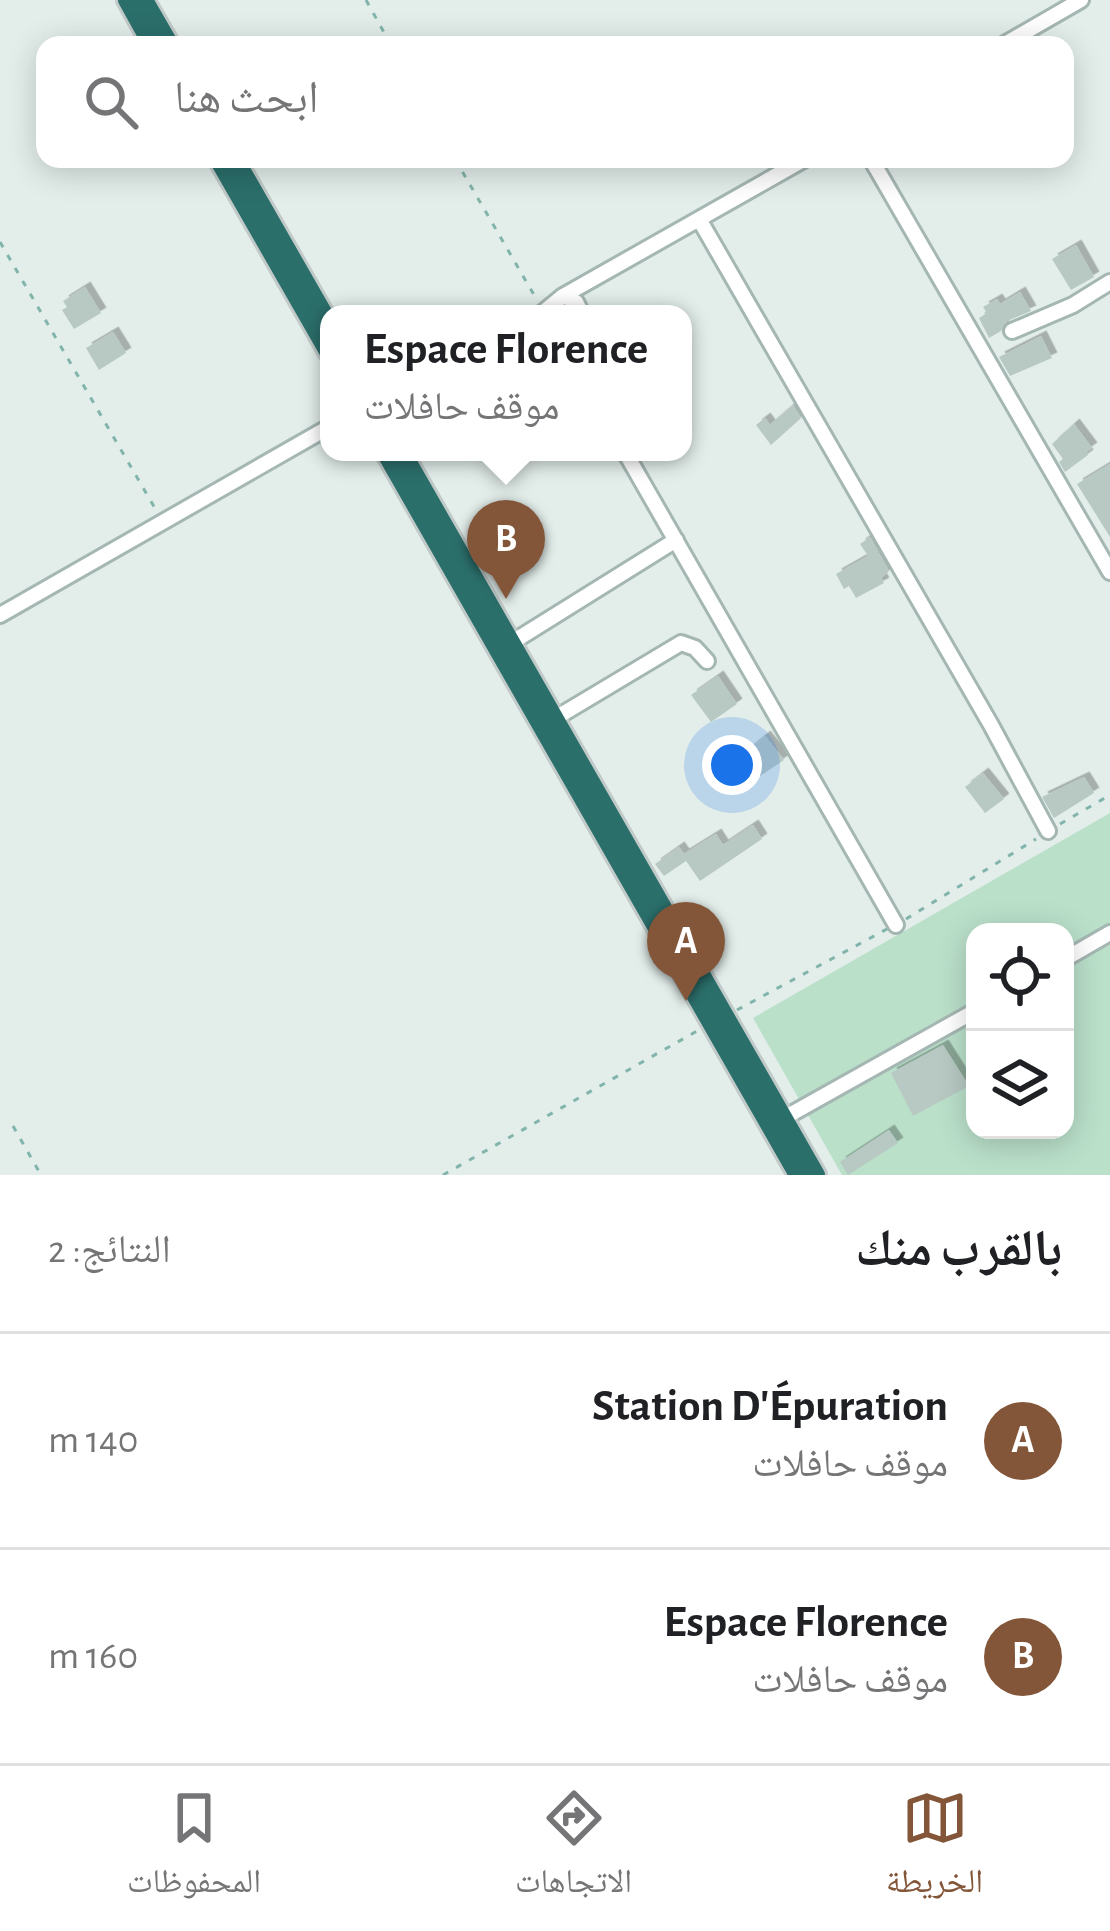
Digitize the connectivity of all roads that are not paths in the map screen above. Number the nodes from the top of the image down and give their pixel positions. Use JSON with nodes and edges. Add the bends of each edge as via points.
{"nodes":[{"id":1,"x":127,"y":0,"type":"edge"},
{"id":2,"x":144,"y":0,"type":"edge"},
{"id":3,"x":1082,"y":0,"type":"edge"},
{"id":4,"x":147,"y":36,"type":"edge"},
{"id":5,"x":165,"y":36,"type":"edge"},
{"id":6,"x":1019,"y":36,"type":"edge"},
{"id":7,"x":223,"y":168,"type":"edge"},
{"id":8,"x":241,"y":168,"type":"edge"},
{"id":9,"x":789,"y":168,"type":"edge"},
{"id":10,"x":876,"y":168,"type":"edge"},
{"id":11,"x":700,"y":219,"type":"junction"},
{"id":12,"x":1110,"y":282,"type":"edge"},
{"id":13,"x":563,"y":296,"type":"junction"},
{"id":14,"x":552,"y":305,"type":"edge"},
{"id":15,"x":578,"y":305,"type":"edge"},
{"id":16,"x":320,"y":307,"type":"edge"},
{"id":17,"x":1012,"y":331,"type":"dead end"},
{"id":18,"x":320,"y":336,"type":"edge"},
{"id":19,"x":320,"y":432,"type":"edge"},
{"id":20,"x":390,"y":461,"type":"edge"},
{"id":21,"x":407,"y":461,"type":"edge"},
{"id":22,"x":630,"y":461,"type":"edge"},
{"id":23,"x":676,"y":540,"type":"junction"},
{"id":24,"x":1110,"y":572,"type":"edge"},
{"id":25,"x":0,"y":616,"type":"edge"},
{"id":26,"x":511,"y":643,"type":"junction"},
{"id":27,"x":707,"y":661,"type":"dead end"},
{"id":28,"x":554,"y":719,"type":"junction"},
{"id":29,"x":1048,"y":831,"type":"road end"},
{"id":30,"x":896,"y":925,"type":"road end"},
{"id":31,"x":1110,"y":933,"type":"edge"},
{"id":32,"x":1074,"y":954,"type":"edge"},
{"id":33,"x":966,"y":1016,"type":"edge"},
{"id":34,"x":718,"y":1020,"type":"junction"},
{"id":35,"x":784,"y":1118,"type":"junction"},
{"id":36,"x":798,"y":1175,"type":"edge"},
{"id":37,"x":816,"y":1175,"type":"edge"}],
"edges":[{"from":1,"to":4,"type":"highway"},
{"from":2,"to":5,"type":"highway"},
{"from":3,"to":6,"type":"street"},
{"from":7,"to":18,"type":"highway"},
{"from":8,"to":16,"type":"highway"},
{"from":9,"to":11,"type":"street"},
{"from":10,"to":24,"type":"street"},
{"from":11,"to":13,"type":"street"},
{"from":11,"to":29,"type":"street"},
{"from":12,"to":17,"type":"street"},
{"from":13,"to":14,"type":"street"},
{"from":13,"to":15,"type":"street"},
{"from":19,"to":25,"type":"street"},
{"from":20,"to":34,"type":"highway"},
{"from":21,"to":26,"type":"highway"},
{"from":22,"to":23,"type":"street"},
{"from":23,"to":26,"type":"street"},
{"from":23,"to":30,"type":"street"},
{"from":26,"to":28,"type":"highway"},
{"from":27,"to":28,"type":"street","via":[[681,643]]},
{"from":28,"to":34,"type":"highway"},
{"from":31,"to":32,"type":"street"},
{"from":33,"to":35,"type":"street"},
{"from":34,"to":35,"type":"highway"},
{"from":34,"to":36,"type":"highway"},
{"from":35,"to":37,"type":"highway"}]}
